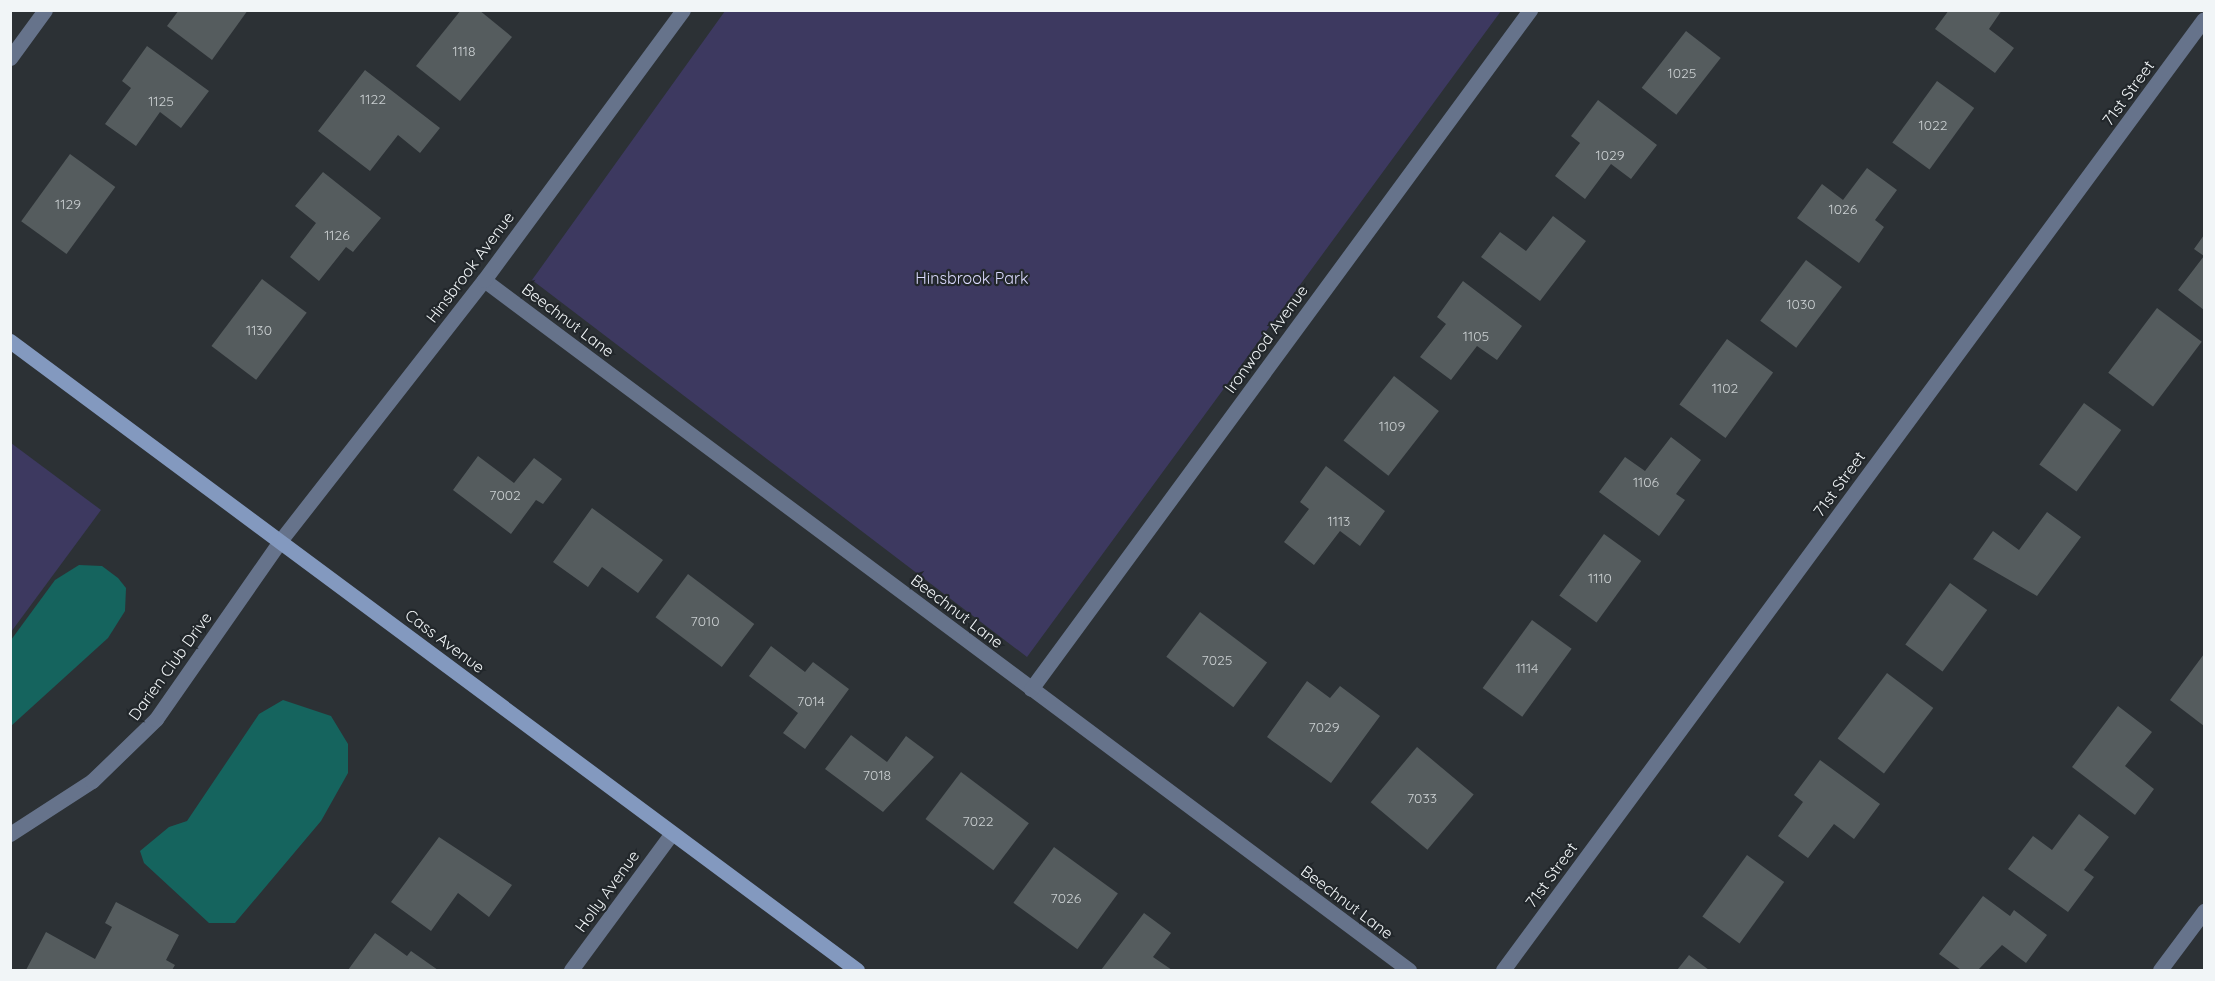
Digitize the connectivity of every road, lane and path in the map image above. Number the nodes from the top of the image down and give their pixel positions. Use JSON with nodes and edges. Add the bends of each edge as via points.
{"nodes":[{"id":1,"x":45,"y":10,"type":"edge"},
{"id":2,"x":683,"y":10,"type":"edge"},
{"id":3,"x":1530,"y":10,"type":"edge"},
{"id":4,"x":2205,"y":19,"type":"edge"},
{"id":5,"x":10,"y":58,"type":"edge"},
{"id":6,"x":484,"y":280,"type":"junction"},
{"id":7,"x":10,"y":341,"type":"edge"},
{"id":8,"x":280,"y":541,"type":"junction"},
{"id":9,"x":1031,"y":689,"type":"junction"},
{"id":10,"x":672,"y":833,"type":"junction"},
{"id":11,"x":10,"y":834,"type":"edge"},
{"id":12,"x":2205,"y":910,"type":"edge"},
{"id":13,"x":571,"y":970,"type":"edge"},
{"id":14,"x":857,"y":970,"type":"edge"},
{"id":15,"x":1408,"y":970,"type":"edge"},
{"id":16,"x":1503,"y":970,"type":"edge"},
{"id":17,"x":2160,"y":970,"type":"edge"}],
"edges":[{"from":1,"to":5,"type":"street"},
{"from":2,"to":6,"type":"street","name":"Hinsbrook Avenue"},
{"from":3,"to":9,"type":"street","name":"Ironwood Avenue"},
{"from":4,"to":16,"type":"street","name":"71st Street"},
{"from":6,"to":8,"type":"street","name":"Hinsbrook Avenue"},
{"from":6,"to":9,"type":"street","name":"Beechnut Lane"},
{"from":7,"to":8,"type":"main road","name":"Cass Avenue"},
{"from":8,"to":10,"type":"main road","name":"Cass Avenue"},
{"from":8,"to":11,"type":"street","name":"Darien Club Drive","via":[[137,742],[92,781]]},
{"from":9,"to":15,"type":"street","name":"Beechnut Lane"},
{"from":10,"to":13,"type":"street","name":"Holly Avenue"},
{"from":10,"to":14,"type":"main road","name":"Cass Avenue"},
{"from":12,"to":17,"type":"street"}]}
